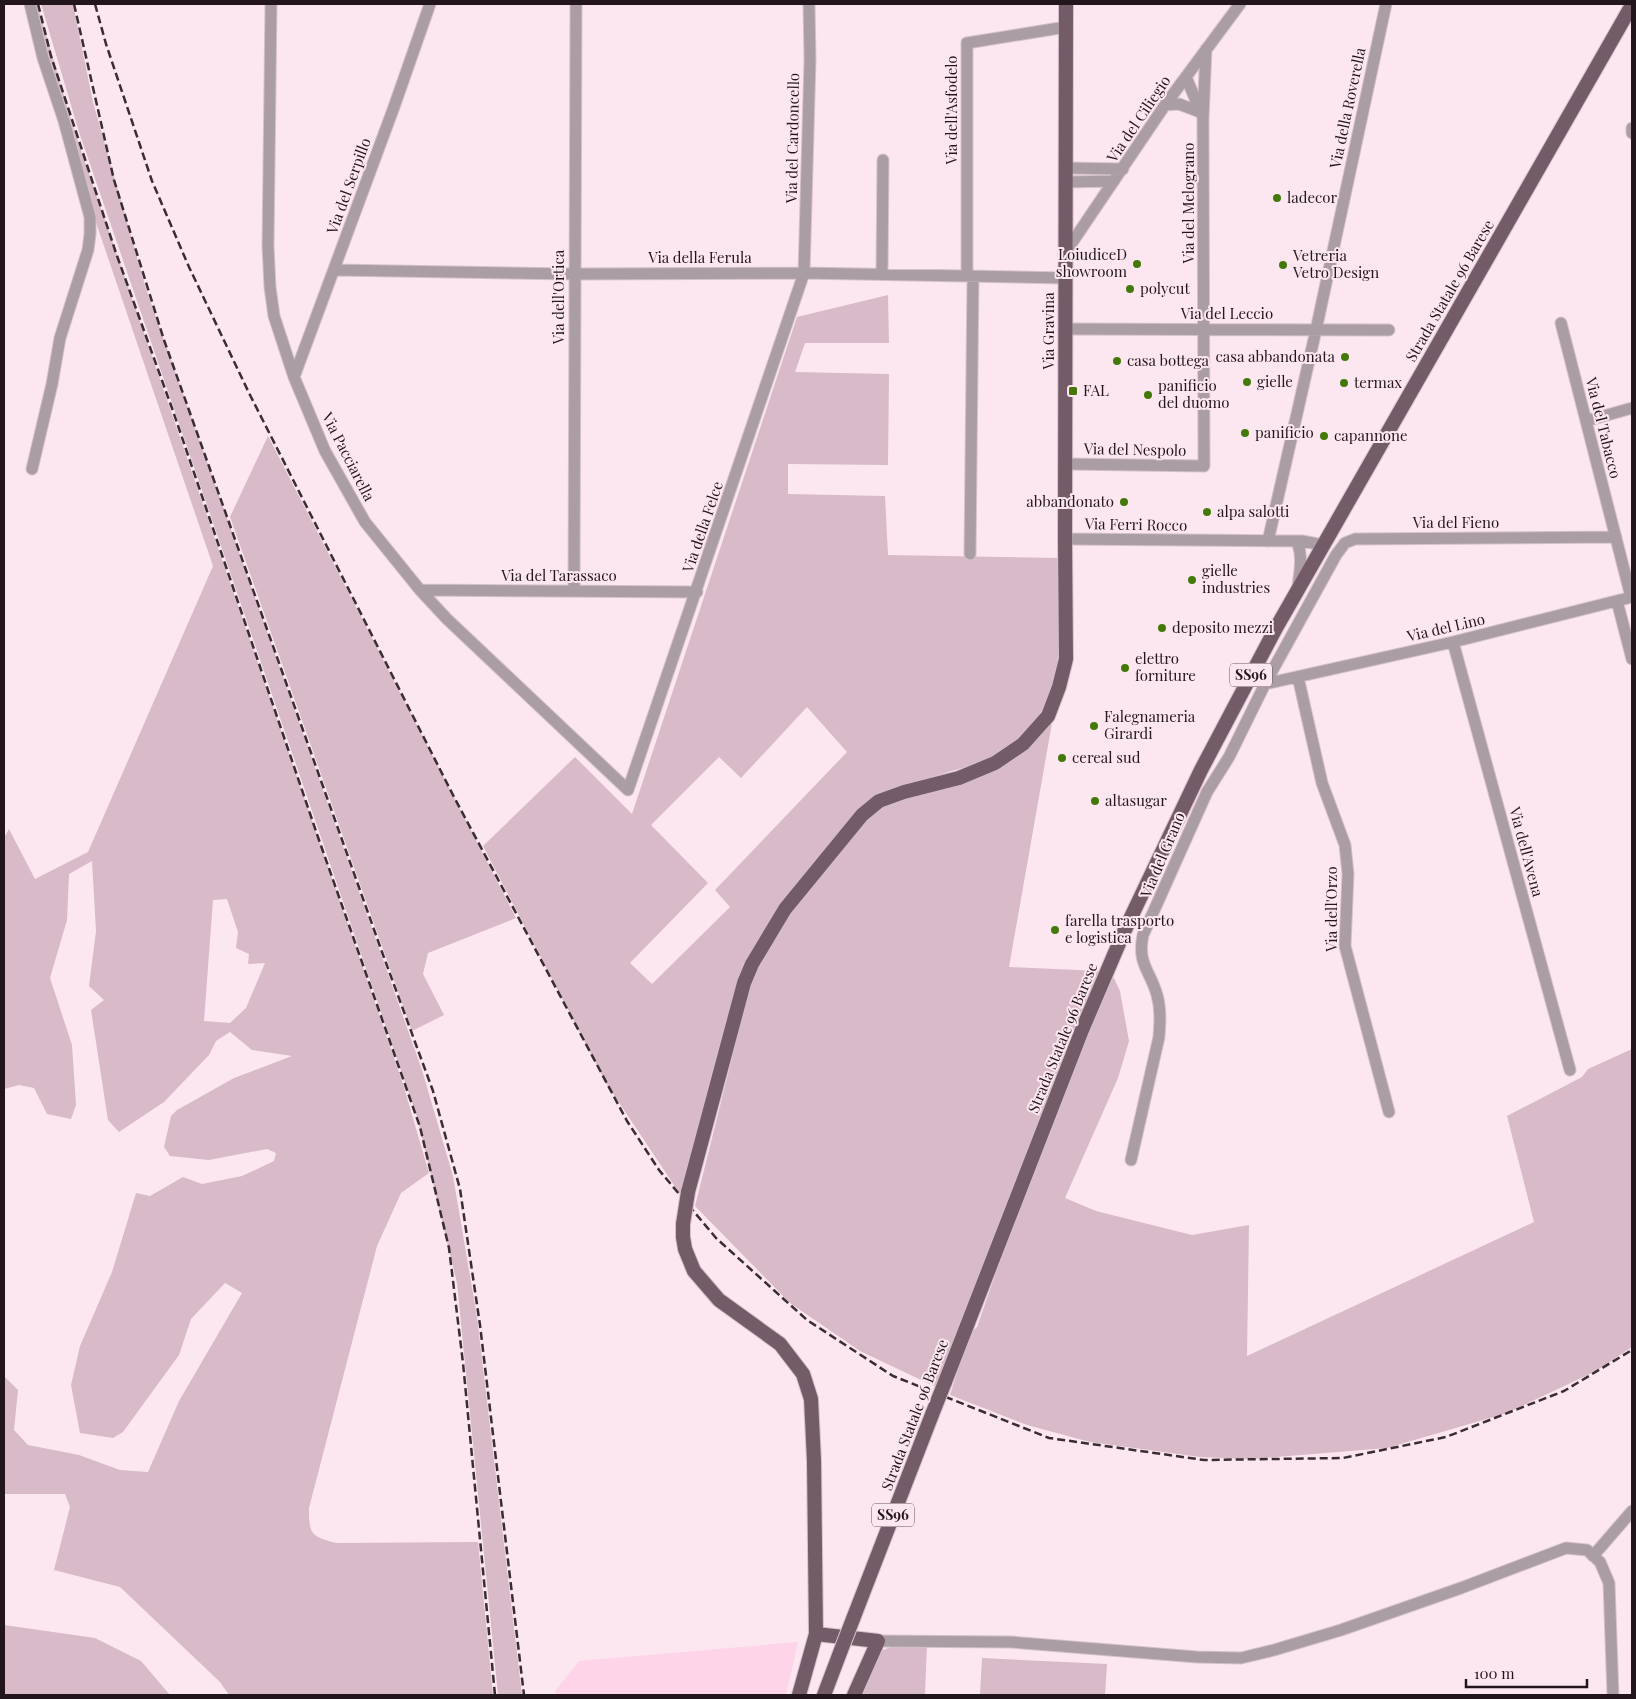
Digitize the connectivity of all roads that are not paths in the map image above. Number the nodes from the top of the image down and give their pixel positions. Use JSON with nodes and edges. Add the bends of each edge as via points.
{"nodes":[{"id":1,"x":30,"y":4,"type":"edge"},
{"id":2,"x":271,"y":4,"type":"edge"},
{"id":3,"x":430,"y":4,"type":"edge"},
{"id":4,"x":576,"y":4,"type":"edge"},
{"id":5,"x":809,"y":4,"type":"edge"},
{"id":6,"x":1066,"y":4,"type":"edge"},
{"id":7,"x":1240,"y":4,"type":"edge"},
{"id":8,"x":1386,"y":4,"type":"edge"},
{"id":9,"x":1632,"y":5,"type":"edge"},
{"id":10,"x":1066,"y":27,"type":"junction"},
{"id":11,"x":1206,"y":49,"type":"junction"},
{"id":12,"x":1186,"y":76,"type":"junction"},
{"id":13,"x":1165,"y":105,"type":"junction"},
{"id":14,"x":1202,"y":115,"type":"junction"},
{"id":15,"x":1632,"y":128,"type":"edge"},
{"id":16,"x":1632,"y":133,"type":"edge"},
{"id":17,"x":884,"y":160,"type":"dead end"},
{"id":18,"x":1123,"y":169,"type":"junction"},
{"id":19,"x":1066,"y":175,"type":"junction"},
{"id":20,"x":1114,"y":181,"type":"junction"},
{"id":21,"x":1065,"y":253,"type":"junction"},
{"id":22,"x":335,"y":270,"type":"junction"},
{"id":23,"x":804,"y":273,"type":"junction"},
{"id":24,"x":574,"y":274,"type":"junction"},
{"id":25,"x":882,"y":274,"type":"junction"},
{"id":26,"x":970,"y":276,"type":"junction"},
{"id":27,"x":1065,"y":278,"type":"junction"},
{"id":28,"x":1561,"y":323,"type":"dead end"},
{"id":29,"x":1065,"y":329,"type":"junction"},
{"id":30,"x":1204,"y":329,"type":"junction"},
{"id":31,"x":1316,"y":330,"type":"junction"},
{"id":32,"x":1389,"y":330,"type":"dead end"},
{"id":33,"x":294,"y":377,"type":"junction"},
{"id":34,"x":1632,"y":408,"type":"edge"},
{"id":35,"x":1586,"y":421,"type":"junction"},
{"id":36,"x":1065,"y":464,"type":"junction"},
{"id":37,"x":1204,"y":466,"type":"joint"},
{"id":38,"x":32,"y":469,"type":"dead end"},
{"id":39,"x":1616,"y":537,"type":"junction"},
{"id":40,"x":1065,"y":539,"type":"junction"},
{"id":41,"x":1268,"y":541,"type":"junction"},
{"id":42,"x":1298,"y":546,"type":"junction"},
{"id":43,"x":1320,"y":551,"type":"junction"},
{"id":44,"x":970,"y":554,"type":"dead end"},
{"id":45,"x":1308,"y":573,"type":"junction"},
{"id":46,"x":1320,"y":582,"type":"junction"},
{"id":47,"x":420,"y":590,"type":"junction"},
{"id":48,"x":574,"y":590,"type":"junction"},
{"id":49,"x":1297,"y":591,"type":"junction"},
{"id":50,"x":697,"y":592,"type":"junction"},
{"id":51,"x":1632,"y":597,"type":"edge"},
{"id":52,"x":1617,"y":601,"type":"junction"},
{"id":53,"x":1453,"y":642,"type":"junction"},
{"id":54,"x":1632,"y":660,"type":"edge"},
{"id":55,"x":1298,"y":677,"type":"junction"},
{"id":56,"x":1265,"y":684,"type":"junction"},
{"id":57,"x":628,"y":790,"type":"joint"},
{"id":58,"x":1570,"y":1070,"type":"dead end"},
{"id":59,"x":1389,"y":1112,"type":"dead end"},
{"id":60,"x":1131,"y":1160,"type":"dead end"},
{"id":61,"x":1632,"y":1511,"type":"edge"},
{"id":62,"x":1593,"y":1556,"type":"junction"},
{"id":63,"x":816,"y":1634,"type":"junction"},
{"id":64,"x":878,"y":1641,"type":"junction"},
{"id":65,"x":800,"y":1695,"type":"edge"},
{"id":66,"x":824,"y":1695,"type":"edge"},
{"id":67,"x":854,"y":1695,"type":"edge"},
{"id":68,"x":1613,"y":1695,"type":"edge"}],
"edges":[{"from":1,"to":38,"type":"street","via":[[90,218],[88,250],[60,338]]},
{"from":2,"to":33,"type":"street","name":"Via Pacciarella","via":[[270,287],[274,316]]},
{"from":3,"to":22,"type":"street","name":"Via del Serpillo"},
{"from":4,"to":24,"type":"street","name":"Via dell'Ortica"},
{"from":5,"to":23,"type":"street","name":"Via del Cardoncello"},
{"from":6,"to":10,"type":"main road","name":"Via Gravina"},
{"from":7,"to":11,"type":"street","name":"Via del Ciliegio"},
{"from":8,"to":31,"type":"street","name":"Via della Roverella"},
{"from":9,"to":43,"type":"main road","name":"Strada Statale 96 Barese","number":"SS96"},
{"from":10,"to":19,"type":"main road","name":"Via Gravina"},
{"from":10,"to":26,"type":"street","name":"Via dell'Asfodelo","via":[[967,43]]},
{"from":11,"to":12,"type":"street","name":"Via del Ciliegio"},
{"from":11,"to":14,"type":"street","name":"Via del Melograno"},
{"from":12,"to":13,"type":"street","name":"Via del Ciliegio"},
{"from":12,"to":14,"type":"street"},
{"from":13,"to":14,"type":"street","via":[[1179,104]]},
{"from":13,"to":18,"type":"street","name":"Via del Ciliegio"},
{"from":14,"to":30,"type":"street","name":"Via del Melograno"},
{"from":15,"to":16,"type":"street"},
{"from":17,"to":25,"type":"street"},
{"from":18,"to":19,"type":"street"},
{"from":18,"to":20,"type":"street","name":"Via del Ciliegio"},
{"from":19,"to":20,"type":"street"},
{"from":19,"to":21,"type":"main road","name":"Via Gravina"},
{"from":20,"to":21,"type":"street","name":"Via del Ciliegio"},
{"from":21,"to":27,"type":"main road","name":"Via Gravina"},
{"from":22,"to":24,"type":"street","name":"Via della Ferula"},
{"from":22,"to":33,"type":"street","name":"Via del Serpillo"},
{"from":23,"to":24,"type":"street","name":"Via della Ferula"},
{"from":23,"to":25,"type":"street","name":"Via della Ferula"},
{"from":23,"to":50,"type":"street","name":"Via della Felce"},
{"from":24,"to":48,"type":"street","name":"Via dell'Ortica"},
{"from":25,"to":26,"type":"street","name":"Via della Ferula"},
{"from":26,"to":27,"type":"street","name":"Via della Ferula"},
{"from":26,"to":44,"type":"street","name":"Via dell'Asfodelo"},
{"from":27,"to":29,"type":"main road","name":"Via Gravina"},
{"from":28,"to":35,"type":"street","name":"Via del Tabacco"},
{"from":29,"to":30,"type":"street","name":"Via del Leccio"},
{"from":29,"to":36,"type":"main road","name":"Via Gravina"},
{"from":30,"to":31,"type":"street","name":"Via del Leccio"},
{"from":30,"to":37,"type":"street","name":"Via del Melograno"},
{"from":31,"to":32,"type":"street","name":"Via del Leccio"},
{"from":31,"to":41,"type":"street","name":"Via della Roverella"},
{"from":33,"to":47,"type":"street","name":"Via Pacciarella","via":[[325,451],[365,522]]},
{"from":34,"to":35,"type":"street"},
{"from":35,"to":39,"type":"street","name":"Via del Tabacco"},
{"from":36,"to":37,"type":"street","name":"Via del Nespolo"},
{"from":36,"to":40,"type":"main road","name":"Via Gravina"},
{"from":39,"to":46,"type":"street","name":"Via del Fieno","via":[[1355,539],[1341,547]]},
{"from":39,"to":51,"type":"street","name":"Via del Tabacco"},
{"from":40,"to":41,"type":"street","name":"Via Ferri Rocco"},
{"from":40,"to":63,"type":"main road","name":"Via Gravina","bridge":true,"via":[[1066,658],[1048,716],[1022,744],[995,763],[959,778],[879,801],[862,815],[785,909],[744,983],[688,1192],[683,1238],[694,1271],[719,1300],[780,1344],[803,1374],[810,1399],[814,1461]]},
{"from":41,"to":42,"type":"street","name":"Via Ferri Rocco"},
{"from":42,"to":43,"type":"street","name":"Via Ferri Rocco"},
{"from":42,"to":49,"type":"street"},
{"from":43,"to":45,"type":"main road","name":"Strada Statale 96 Barese","number":"SS96"},
{"from":45,"to":46,"type":"street"},
{"from":45,"to":49,"type":"main road","name":"Strada Statale 96 Barese","number":"SS96"},
{"from":46,"to":56,"type":"street","name":"Via del Grano"},
{"from":47,"to":48,"type":"street","name":"Via del Tarassaco"},
{"from":47,"to":57,"type":"street","name":"Via Pacciarella"},
{"from":48,"to":50,"type":"street","name":"Via del Tarassaco"},
{"from":49,"to":66,"type":"main road","name":"Strada Statale 96 Barese","number":"SS96","bridge":true,"via":[[1201,770],[1123,934],[1082,1030]]},
{"from":50,"to":57,"type":"street","name":"Via della Felce"},
{"from":51,"to":52,"type":"street","name":"Via del Lino"},
{"from":52,"to":53,"type":"street","name":"Via del Lino"},
{"from":52,"to":54,"type":"street"},
{"from":53,"to":55,"type":"street","name":"Via del Lino"},
{"from":53,"to":58,"type":"street","name":"Via dell'Avena"},
{"from":55,"to":56,"type":"street","name":"Via del Lino"},
{"from":55,"to":59,"type":"street","name":"Via dell'Orzo","via":[[1320,776],[1345,845],[1348,874],[1345,946]]},
{"from":56,"to":60,"type":"street","name":"Via del Grano","via":[[1230,757],[1203,800],[1143,936],[1141,955],[1157,993],[1161,1019]]},
{"from":61,"to":62,"type":"street"},
{"from":62,"to":64,"type":"street","via":[[1587,1550],[1566,1548],[1341,1630],[1241,1658],[1011,1642]]},
{"from":62,"to":68,"type":"street","via":[[1600,1562],[1609,1583]]},
{"from":63,"to":64,"type":"main road"},
{"from":63,"to":65,"type":"main road","name":"Via Gravina"},
{"from":64,"to":67,"type":"main road"}]}
